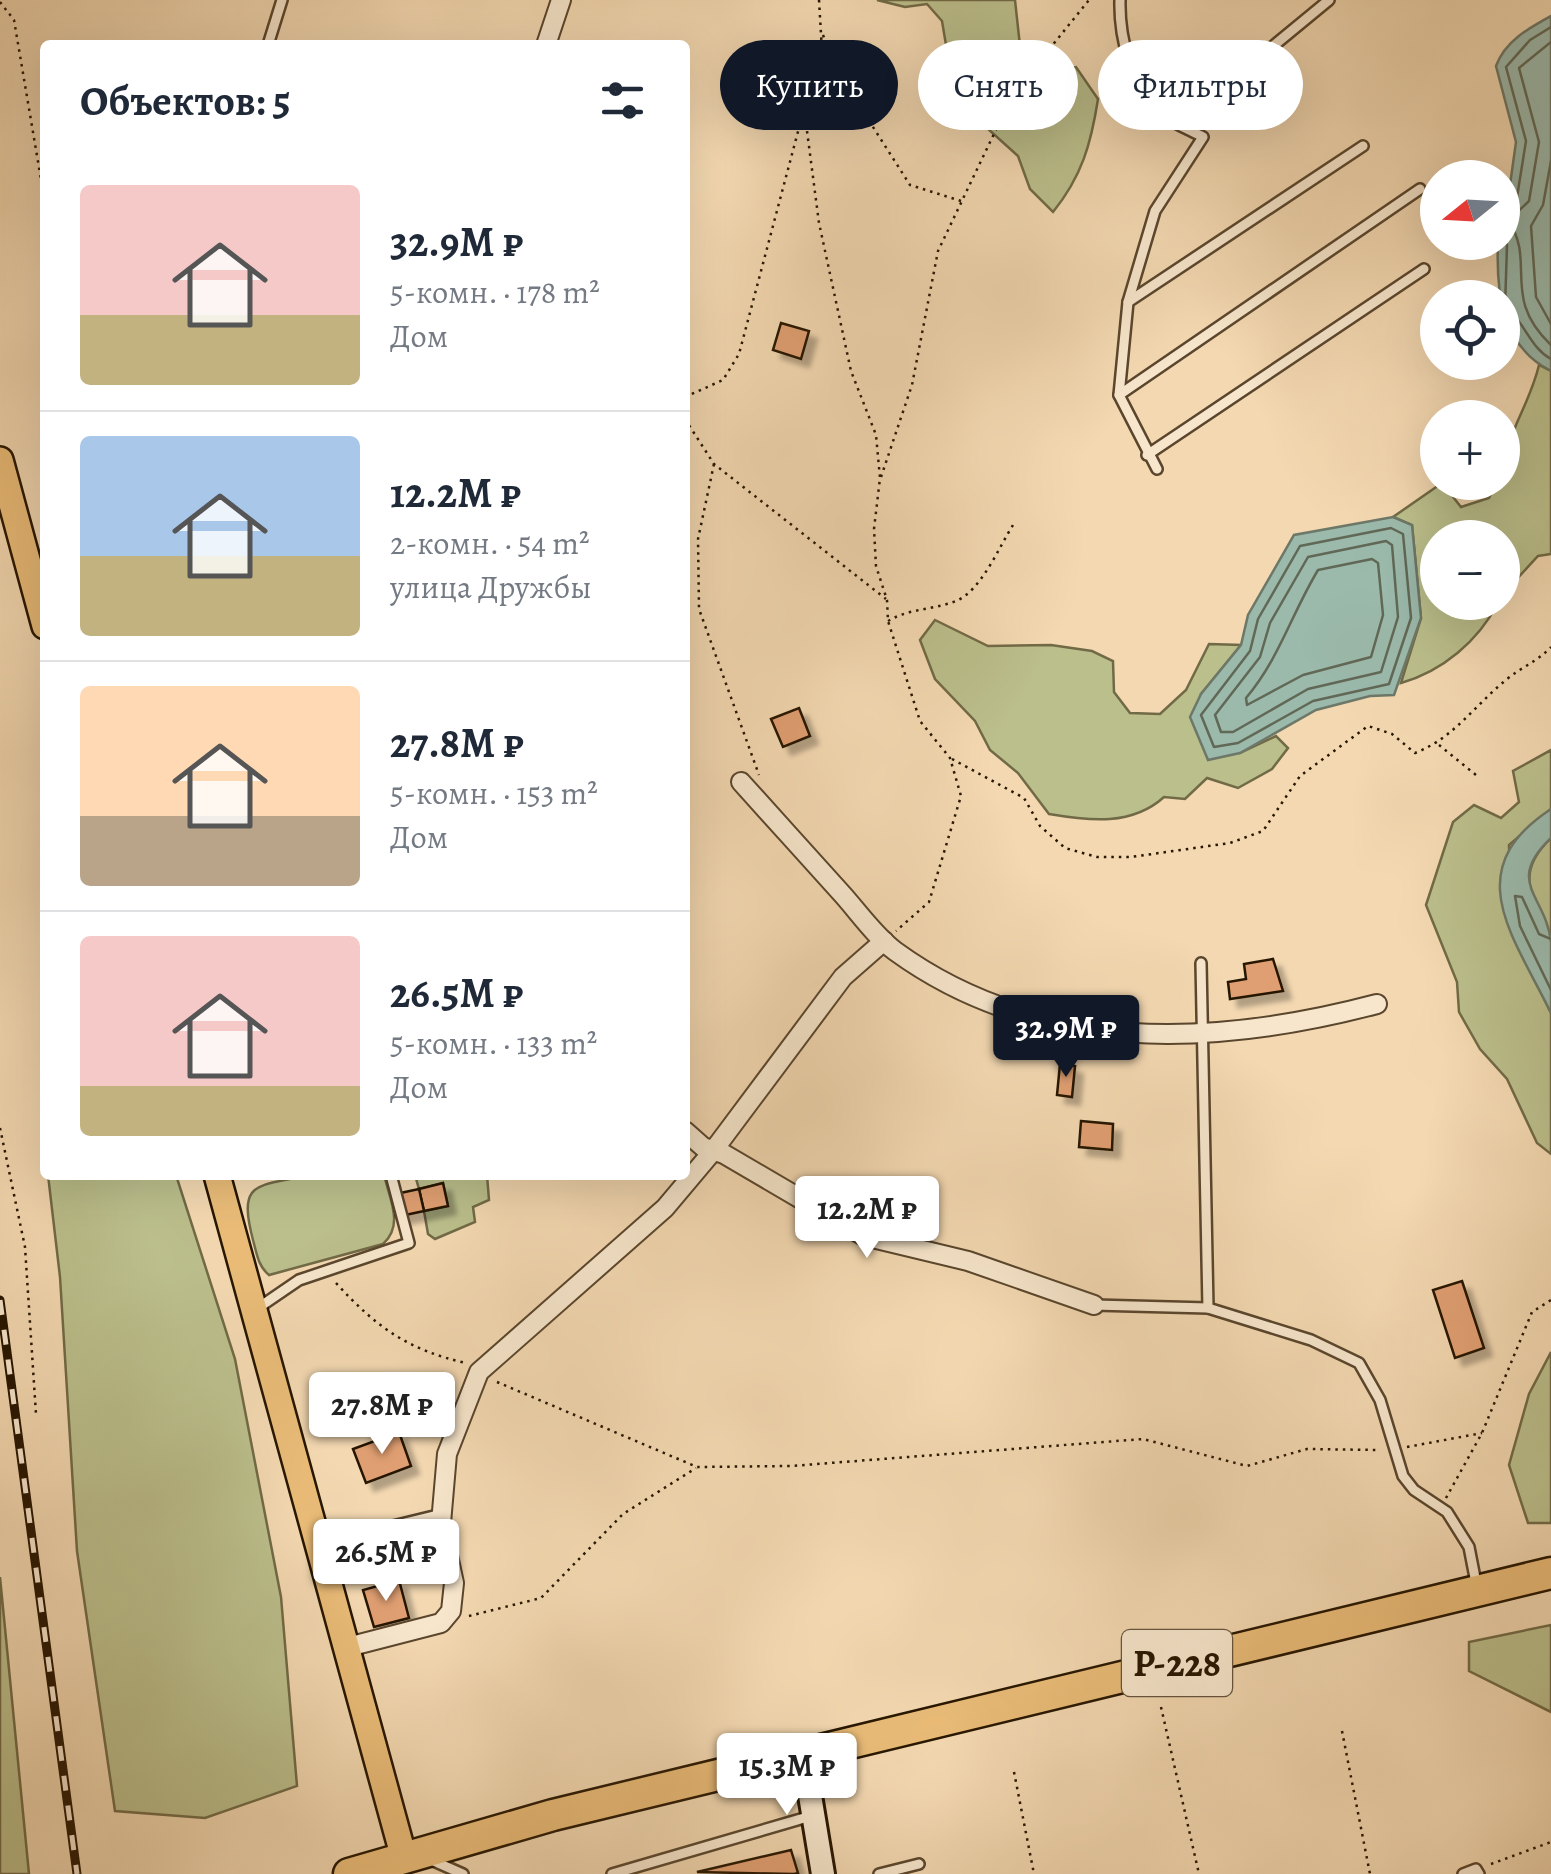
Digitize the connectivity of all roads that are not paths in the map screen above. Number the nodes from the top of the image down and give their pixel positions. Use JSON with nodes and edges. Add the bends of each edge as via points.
{"nodes":[{"id":1,"x":282,"y":0,"type":"edge"},
{"id":2,"x":561,"y":0,"type":"edge"},
{"id":3,"x":1120,"y":0,"type":"edge"},
{"id":4,"x":1329,"y":0,"type":"edge"},
{"id":5,"x":270,"y":40,"type":"edge"},
{"id":6,"x":548,"y":40,"type":"edge"},
{"id":7,"x":1281,"y":40,"type":"edge"},
{"id":8,"x":1362,"y":146,"type":"dead end"},
{"id":9,"x":1420,"y":189,"type":"dead end"},
{"id":10,"x":1424,"y":269,"type":"dead end"},
{"id":11,"x":1128,"y":302,"type":"junction"},
{"id":12,"x":1118,"y":394,"type":"junction"},
{"id":13,"x":1147,"y":455,"type":"junction"},
{"id":14,"x":0,"y":460,"type":"edge"},
{"id":15,"x":1157,"y":469,"type":"dead end"},
{"id":16,"x":40,"y":608,"type":"edge"},
{"id":17,"x":741,"y":782,"type":"dead end"},
{"id":18,"x":884,"y":941,"type":"junction"},
{"id":19,"x":1201,"y":963,"type":"dead end"},
{"id":20,"x":1377,"y":1004,"type":"dead end"},
{"id":21,"x":1202,"y":1036,"type":"junction"},
{"id":22,"x":690,"y":1134,"type":"edge"},
{"id":23,"x":714,"y":1151,"type":"junction"},
{"id":24,"x":690,"y":1179,"type":"edge"},
{"id":25,"x":218,"y":1180,"type":"edge"},
{"id":26,"x":392,"y":1180,"type":"edge"},
{"id":27,"x":689,"y":1180,"type":"edge"},
{"id":28,"x":1094,"y":1305,"type":"joint"},
{"id":29,"x":1208,"y":1308,"type":"junction"},
{"id":30,"x":256,"y":1309,"type":"junction"},
{"id":31,"x":442,"y":1514,"type":"junction"},
{"id":32,"x":317,"y":1544,"type":"junction"},
{"id":33,"x":1551,"y":1573,"type":"edge"},
{"id":34,"x":1478,"y":1590,"type":"junction"},
{"id":35,"x":344,"y":1648,"type":"junction"},
{"id":36,"x":803,"y":1753,"type":"junction"},
{"id":37,"x":813,"y":1815,"type":"junction"},
{"id":38,"x":411,"y":1856,"type":"junction"},
{"id":39,"x":918,"y":1864,"type":"dead end"},
{"id":40,"x":639,"y":1871,"type":"edge"},
{"id":41,"x":1477,"y":1872,"type":"edge"},
{"id":42,"x":821,"y":1873,"type":"edge"},
{"id":43,"x":349,"y":1874,"type":"edge"},
{"id":44,"x":463,"y":1874,"type":"edge"},
{"id":45,"x":612,"y":1874,"type":"edge"},
{"id":46,"x":879,"y":1874,"type":"edge"},
{"id":47,"x":1463,"y":1874,"type":"edge"}],
"edges":[{"from":1,"to":5,"type":"lane"},
{"from":2,"to":6,"type":"street"},
{"from":3,"to":11,"type":"lane","via":[[1134,75],[1160,112],[1203,137],[1155,211]]},
{"from":4,"to":7,"type":"lane"},
{"from":8,"to":11,"type":"lane"},
{"from":9,"to":12,"type":"lane"},
{"from":10,"to":13,"type":"lane"},
{"from":11,"to":12,"type":"lane"},
{"from":12,"to":13,"type":"lane"},
{"from":13,"to":15,"type":"lane"},
{"from":14,"to":16,"type":"main road"},
{"from":17,"to":18,"type":"street"},
{"from":18,"to":21,"type":"street","via":[[978,998],[1092,1033]]},
{"from":18,"to":23,"type":"street","via":[[843,977]]},
{"from":19,"to":21,"type":"lane"},
{"from":20,"to":21,"type":"street","via":[[1301,1024]]},
{"from":21,"to":29,"type":"lane"},
{"from":22,"to":23,"type":"street"},
{"from":23,"to":24,"type":"street"},
{"from":23,"to":28,"type":"street","via":[[864,1236],[968,1261]]},
{"from":25,"to":30,"type":"main road"},
{"from":26,"to":30,"type":"lane","via":[[410,1243],[298,1280]]},
{"from":27,"to":31,"type":"street","via":[[485,1367],[447,1454]]},
{"from":28,"to":29,"type":"lane"},
{"from":29,"to":34,"type":"lane","via":[[1311,1340],[1359,1363],[1380,1400],[1404,1476],[1441,1508],[1469,1548]]},
{"from":30,"to":32,"type":"main road"},
{"from":31,"to":32,"type":"lane"},
{"from":31,"to":35,"type":"street","via":[[454,1583],[451,1610],[441,1622]]},
{"from":32,"to":35,"type":"main road"},
{"from":33,"to":34,"type":"highway","number":"Р-228"},
{"from":34,"to":36,"type":"highway","number":"Р-228"},
{"from":35,"to":38,"type":"main road"},
{"from":36,"to":37,"type":"street"},
{"from":36,"to":38,"type":"highway","number":"Р-228"},
{"from":37,"to":40,"type":"lane"},
{"from":37,"to":42,"type":"street"},
{"from":38,"to":43,"type":"highway","number":"Р-228"},
{"from":38,"to":44,"type":"lane"},
{"from":39,"to":46,"type":"lane"},
{"from":40,"to":45,"type":"lane"},
{"from":41,"to":47,"type":"lane"}]}
